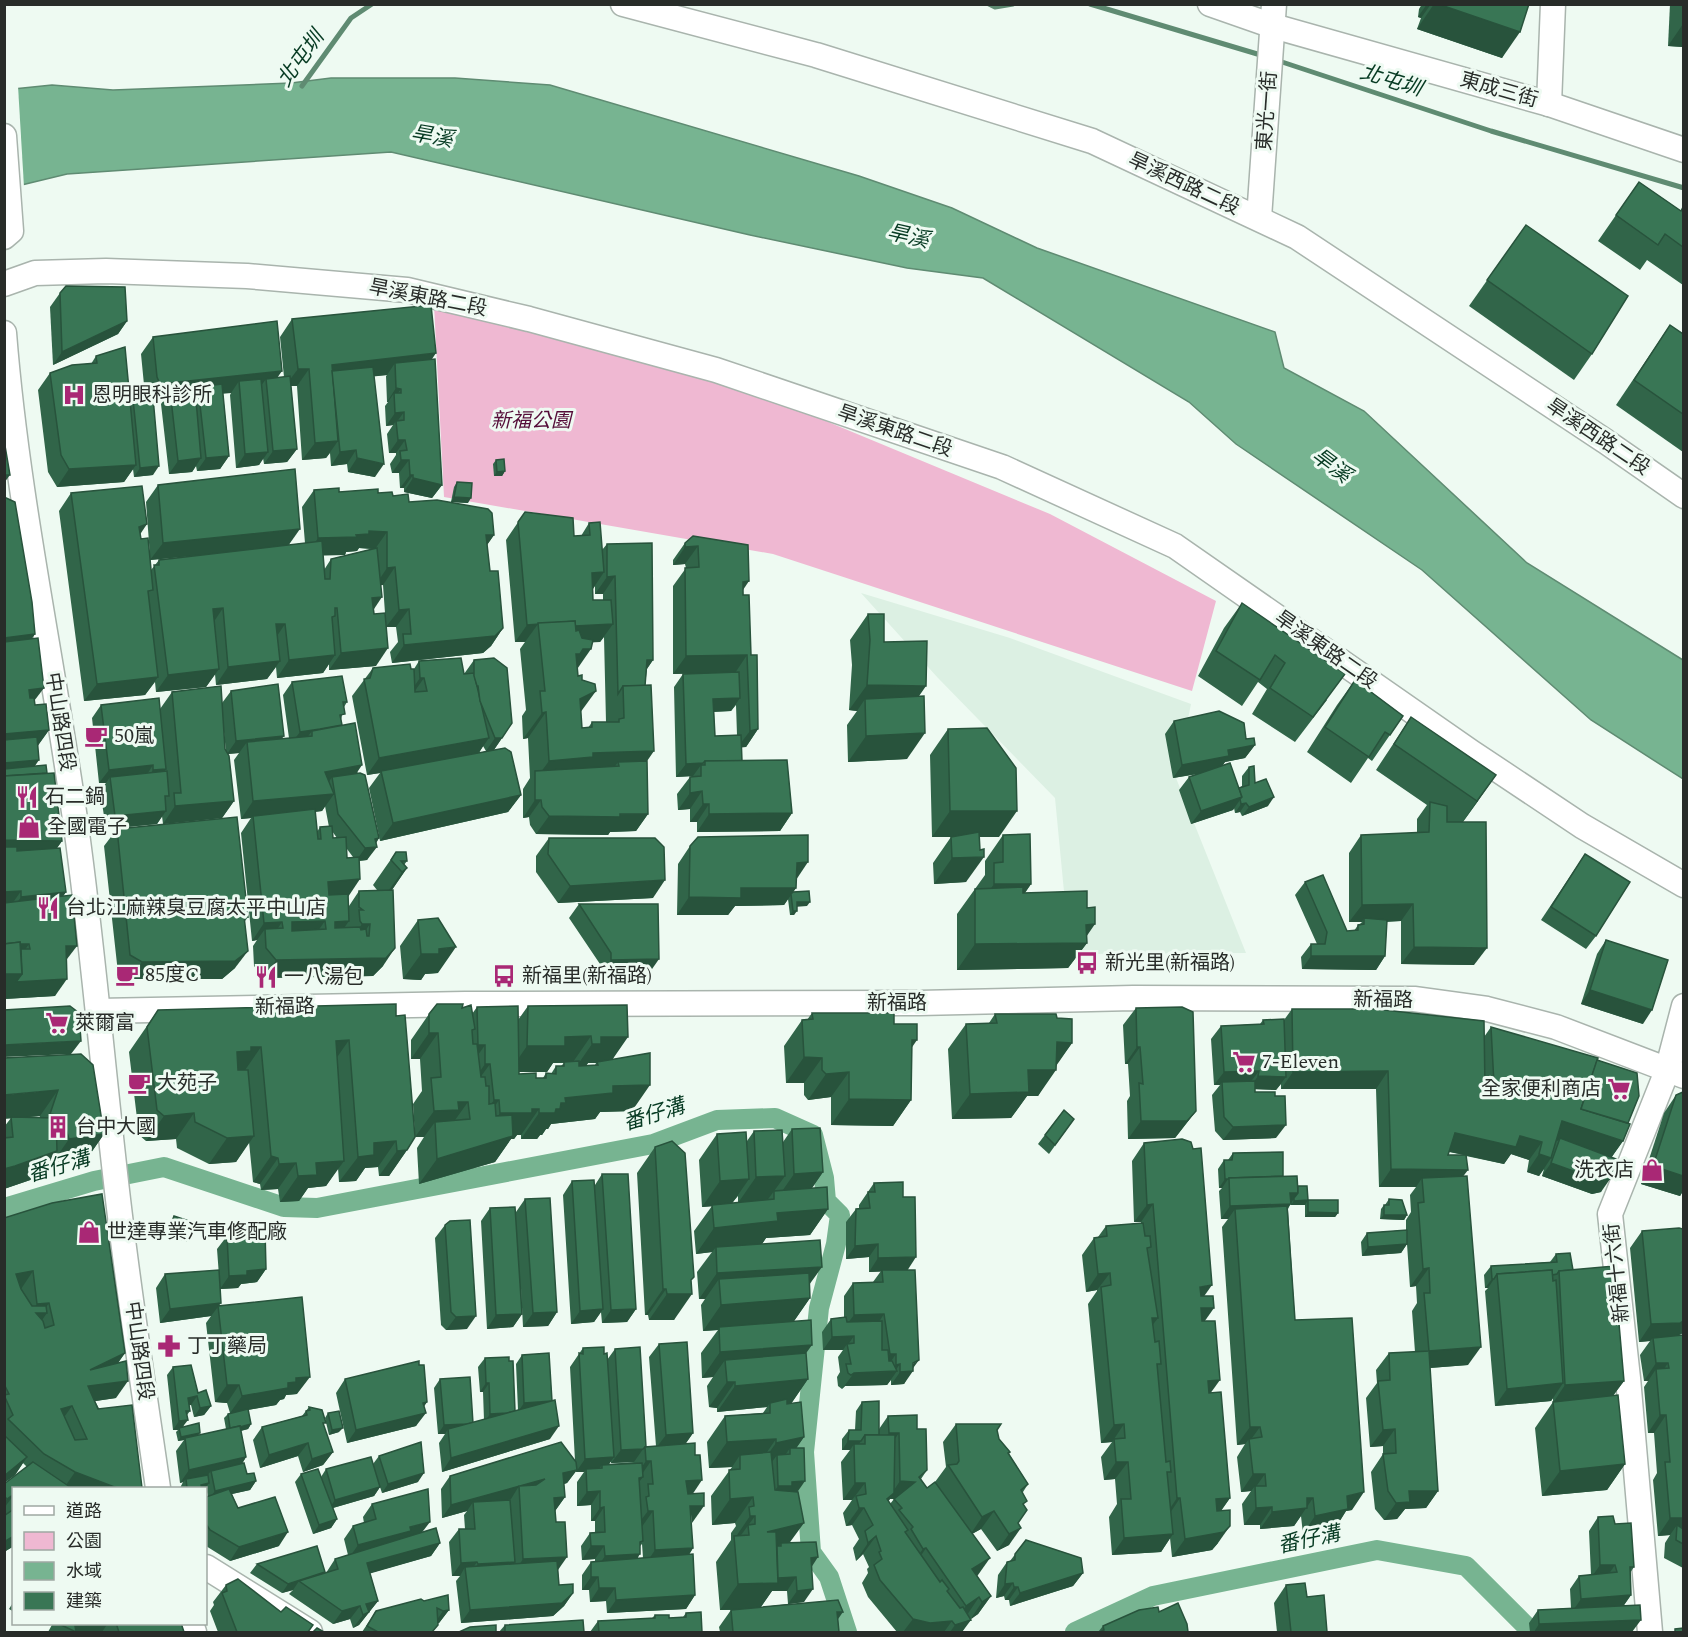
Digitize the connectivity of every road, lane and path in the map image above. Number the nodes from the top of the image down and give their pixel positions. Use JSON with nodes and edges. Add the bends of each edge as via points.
{"nodes":[{"id":1,"x":623,"y":4,"type":"edge"},
{"id":2,"x":1210,"y":4,"type":"edge"},
{"id":3,"x":1553,"y":4,"type":"edge"},
{"id":4,"x":1274,"y":15,"type":"edge"},
{"id":5,"x":1549,"y":104,"type":"junction"},
{"id":6,"x":4,"y":136,"type":"edge"},
{"id":7,"x":1683,"y":150,"type":"edge"},
{"id":8,"x":1259,"y":218,"type":"junction"},
{"id":9,"x":8,"y":234,"type":"edge"},
{"id":10,"x":4,"y":284,"type":"edge"},
{"id":11,"x":4,"y":333,"type":"edge"},
{"id":12,"x":1683,"y":496,"type":"edge"},
{"id":13,"x":1683,"y":885,"type":"edge"},
{"id":14,"x":1683,"y":1006,"type":"edge"},
{"id":15,"x":98,"y":1011,"type":"junction"},
{"id":16,"x":1675,"y":1074,"type":"edge"},
{"id":17,"x":158,"y":1487,"type":"edge"},
{"id":18,"x":207,"y":1569,"type":"edge"},
{"id":19,"x":310,"y":1632,"type":"edge"},
{"id":20,"x":1650,"y":1632,"type":"edge"}],
"edges":[{"from":1,"to":8,"type":"street","name":"旱溪西路二段","via":[[816,55],[1092,141]]},
{"from":2,"to":4,"type":"street","name":"東成三街"},
{"from":3,"to":5,"type":"street"},
{"from":4,"to":5,"type":"street","name":"東成三街"},
{"from":4,"to":8,"type":"street","name":"東光一街"},
{"from":5,"to":7,"type":"street","name":"東成三街"},
{"from":6,"to":9,"type":"street"},
{"from":8,"to":12,"type":"street","name":"旱溪西路二段","via":[[1306,243]]},
{"from":10,"to":13,"type":"street","name":"旱溪東路二段","via":[[35,273],[106,271],[268,278],[407,290],[716,370],[1002,467],[1175,546],[1489,764],[1582,826]]},
{"from":11,"to":15,"type":"street","name":"中山路四段","via":[[23,502],[60,717]]},
{"from":14,"to":16,"type":"street","name":"新福十六街"},
{"from":15,"to":16,"type":"street","name":"新福路","via":[[465,1004],[1414,999],[1487,1009],[1556,1027]]},
{"from":15,"to":17,"type":"street","name":"中山路四段","via":[[120,1214]]},
{"from":16,"to":20,"type":"street","name":"新福十六街","via":[[1610,1214]]},
{"from":18,"to":19,"type":"street"}]}
